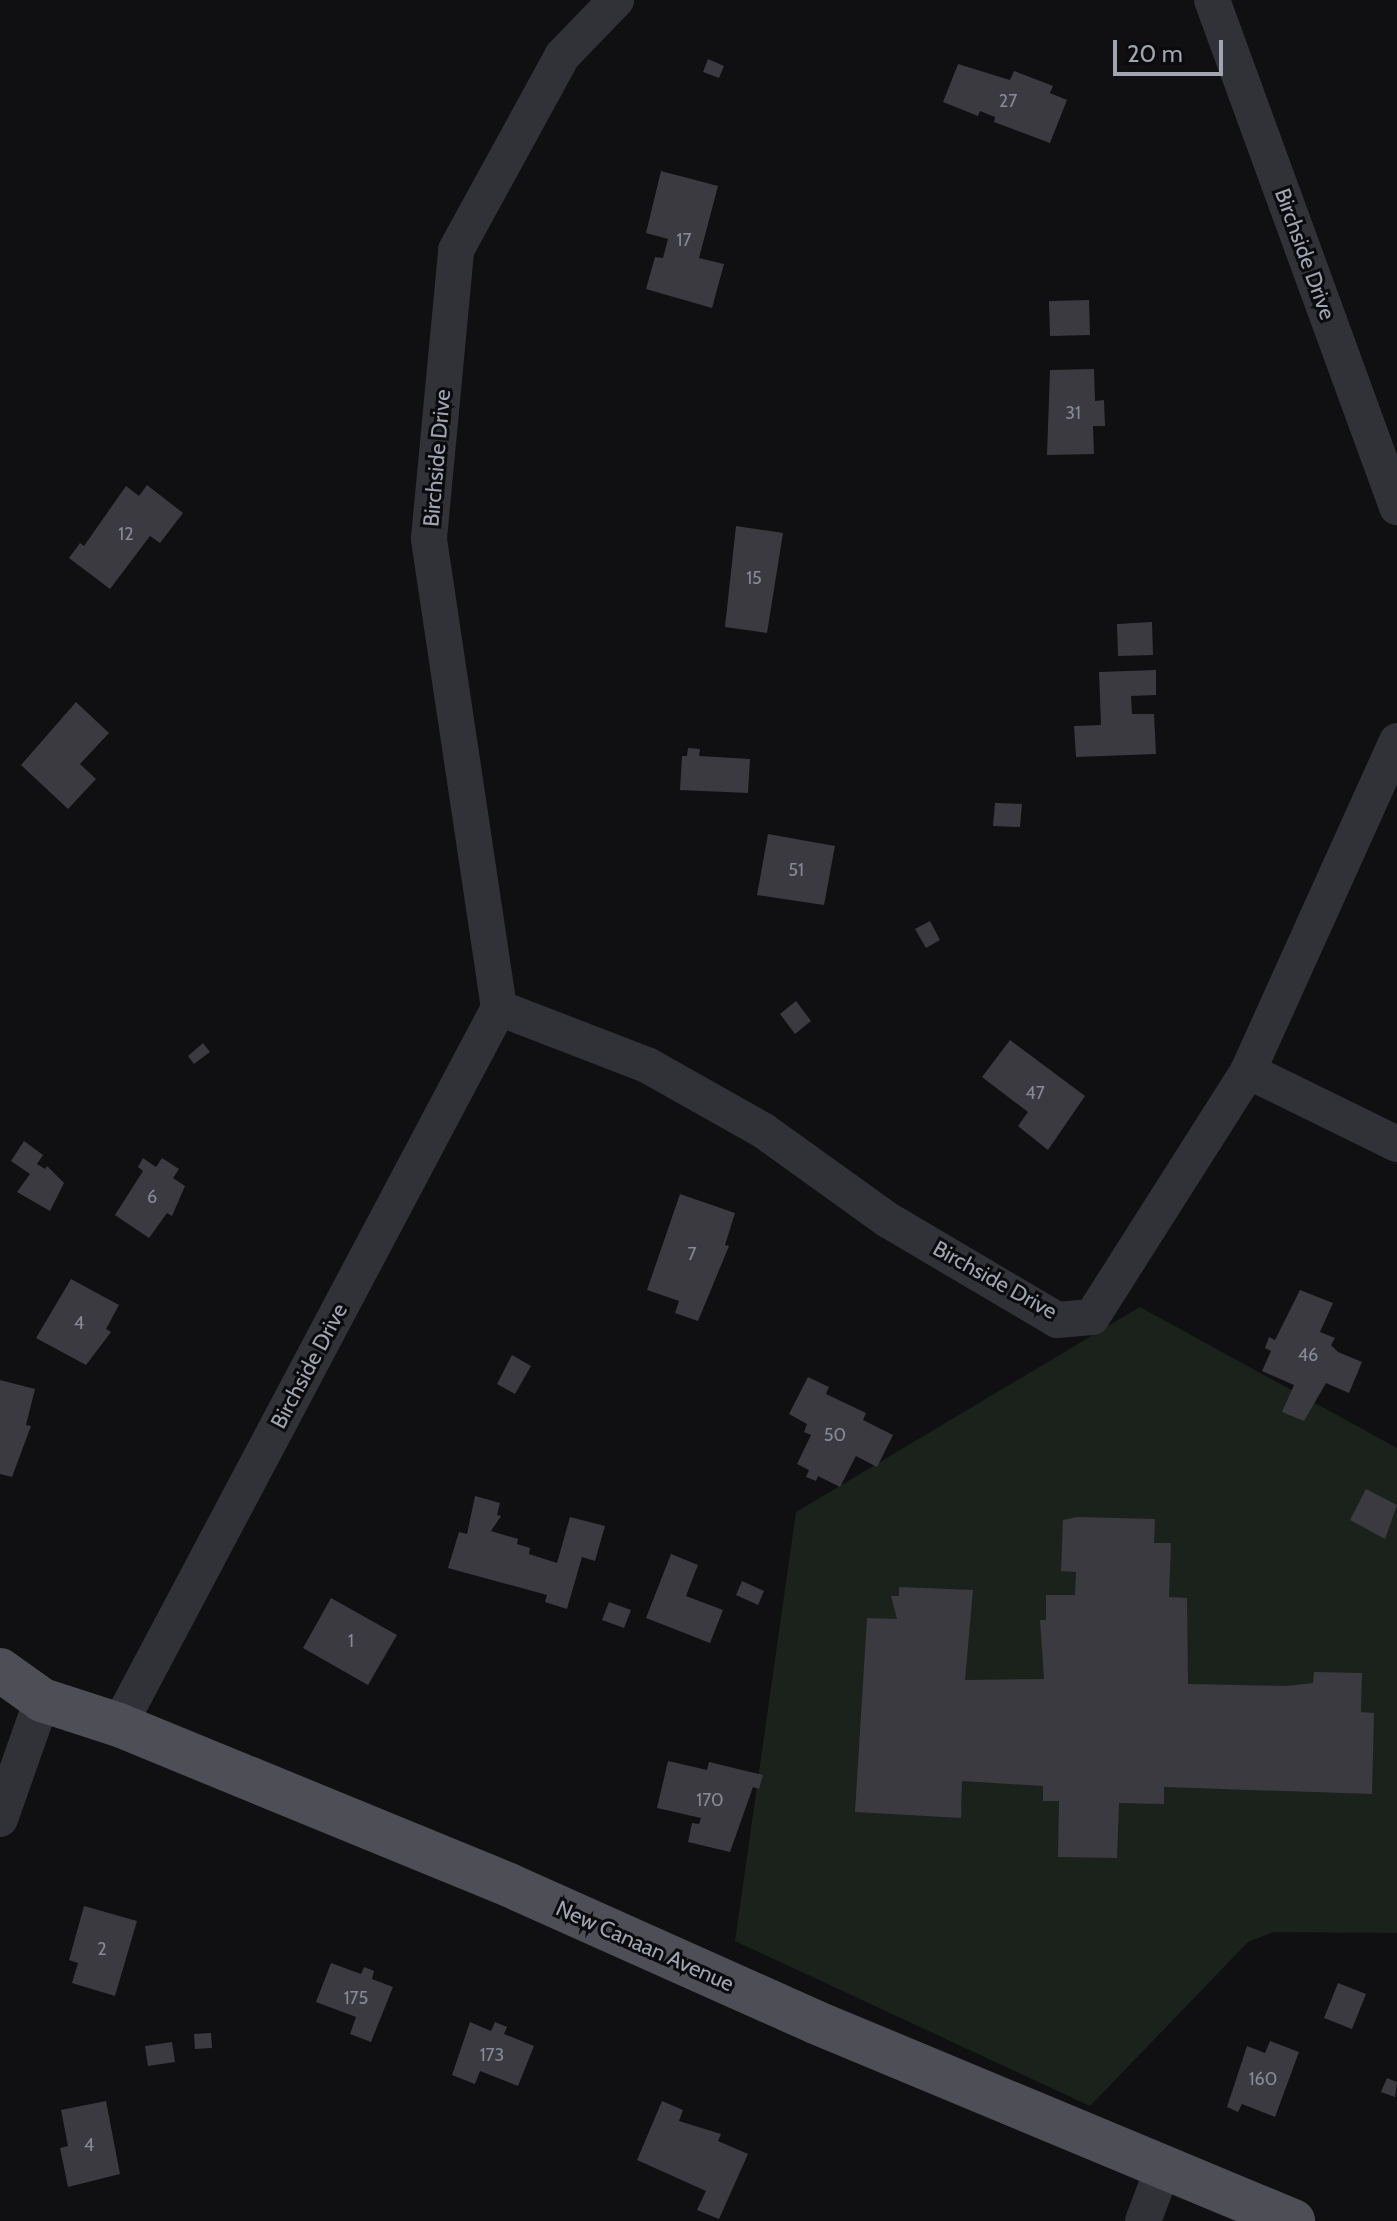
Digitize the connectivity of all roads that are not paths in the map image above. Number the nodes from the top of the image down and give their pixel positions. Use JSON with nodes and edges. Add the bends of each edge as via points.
{"nodes":[{"id":1,"x":616,"y":0,"type":"edge"},
{"id":2,"x":1212,"y":0,"type":"edge"},
{"id":3,"x":1397,"y":507,"type":"edge"},
{"id":4,"x":1397,"y":741,"type":"edge"},
{"id":5,"x":499,"y":1008,"type":"junction"},
{"id":6,"x":1248,"y":1071,"type":"junction"},
{"id":7,"x":1397,"y":1144,"type":"edge"},
{"id":8,"x":0,"y":1670,"type":"edge"},
{"id":9,"x":42,"y":1700,"type":"junction"},
{"id":10,"x":119,"y":1725,"type":"junction"},
{"id":11,"x":0,"y":1819,"type":"edge"},
{"id":12,"x":1163,"y":2168,"type":"junction"},
{"id":13,"x":1143,"y":2221,"type":"edge"},
{"id":14,"x":1293,"y":2221,"type":"edge"}],
"edges":[{"from":1,"to":5,"type":"street","name":"Birchside Drive","via":[[562,56],[456,250],[429,538]]},
{"from":2,"to":3,"type":"street","name":"Birchside Drive"},
{"from":4,"to":6,"type":"street","name":"Birchside Drive"},
{"from":5,"to":6,"type":"street","name":"Birchside Drive","via":[[647,1065],[764,1131],[888,1220],[1057,1320],[1092,1317]]},
{"from":5,"to":10,"type":"street","name":"Birchside Drive"},
{"from":6,"to":7,"type":"street"},
{"from":8,"to":9,"type":"main road","name":"New Canaan Avenue"},
{"from":9,"to":10,"type":"main road","name":"New Canaan Avenue"},
{"from":9,"to":11,"type":"street"},
{"from":10,"to":12,"type":"main road","name":"New Canaan Avenue","via":[[509,1885]]},
{"from":12,"to":13,"type":"street"},
{"from":12,"to":14,"type":"main road","name":"New Canaan Avenue"}]}
